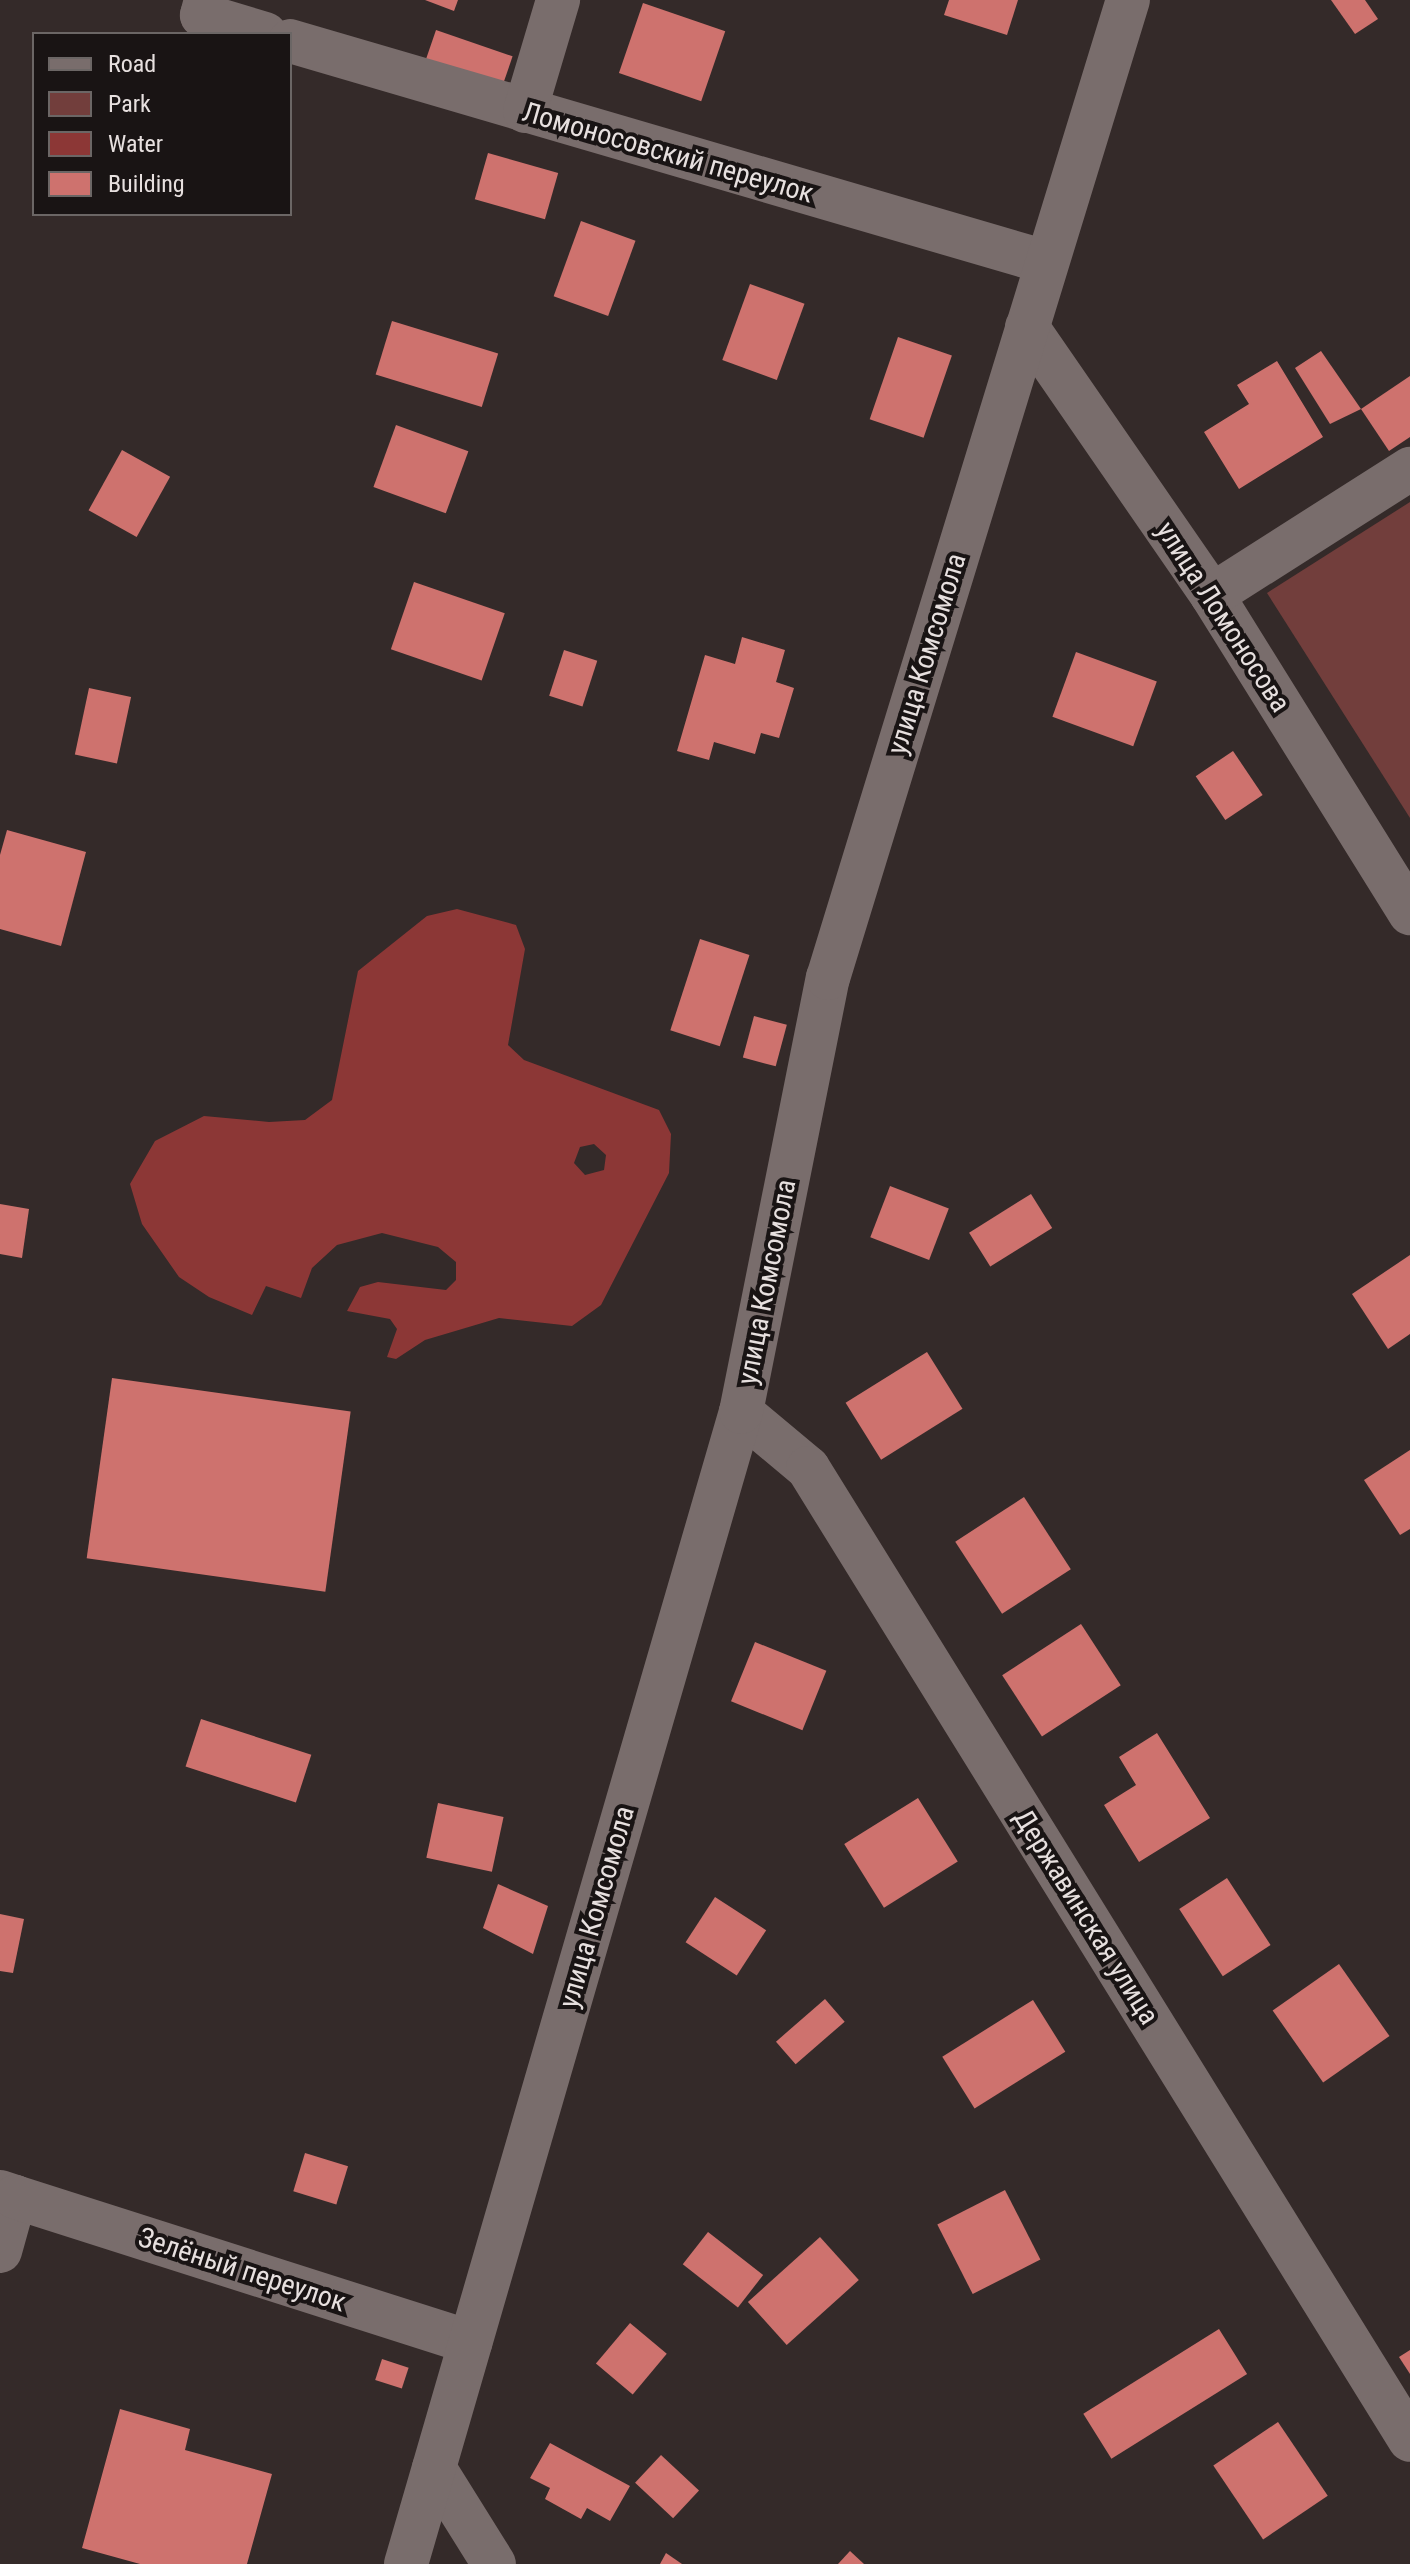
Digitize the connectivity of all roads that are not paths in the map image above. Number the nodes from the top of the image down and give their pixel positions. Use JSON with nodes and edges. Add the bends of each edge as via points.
{"nodes":[{"id":1,"x":558,"y":0,"type":"edge"},
{"id":2,"x":1128,"y":0,"type":"edge"},
{"id":3,"x":204,"y":8,"type":"edge"},
{"id":4,"x":260,"y":32,"type":"edge"},
{"id":5,"x":292,"y":42,"type":"edge"},
{"id":6,"x":525,"y":111,"type":"junction"},
{"id":7,"x":1046,"y":262,"type":"junction"},
{"id":8,"x":1027,"y":327,"type":"junction"},
{"id":9,"x":1410,"y":469,"type":"edge"},
{"id":10,"x":1212,"y":595,"type":"junction"},
{"id":11,"x":1410,"y":913,"type":"edge"},
{"id":12,"x":741,"y":1412,"type":"junction"},
{"id":13,"x":7,"y":2195,"type":"edge"},
{"id":14,"x":0,"y":2251,"type":"edge"},
{"id":15,"x":470,"y":2342,"type":"junction"},
{"id":16,"x":1410,"y":2440,"type":"edge"},
{"id":17,"x":434,"y":2468,"type":"junction"},
{"id":18,"x":406,"y":2564,"type":"edge"},
{"id":19,"x":494,"y":2564,"type":"edge"}],
"edges":[{"from":1,"to":6,"type":"street"},
{"from":2,"to":7,"type":"street","name":"улица Комсомола"},
{"from":3,"to":4,"type":"street"},
{"from":5,"to":6,"type":"street","name":"Ломоносовский переулок"},
{"from":6,"to":7,"type":"street","name":"Ломоносовский переулок"},
{"from":7,"to":8,"type":"street","name":"улица Комсомола"},
{"from":8,"to":10,"type":"street","name":"улица Ломоносова"},
{"from":8,"to":12,"type":"street","name":"улица Комсомола","via":[[828,978]]},
{"from":9,"to":10,"type":"street"},
{"from":10,"to":11,"type":"street","name":"улица Ломоносова"},
{"from":12,"to":15,"type":"street","name":"улица Комсомола"},
{"from":12,"to":16,"type":"street","name":"Державинская улица","via":[[808,1468]]},
{"from":13,"to":14,"type":"street"},
{"from":13,"to":15,"type":"street","name":"Зелёный переулок"},
{"from":15,"to":17,"type":"street","name":"улица Комсомола"},
{"from":17,"to":18,"type":"street","name":"улица Комсомола"},
{"from":17,"to":19,"type":"street"}]}
